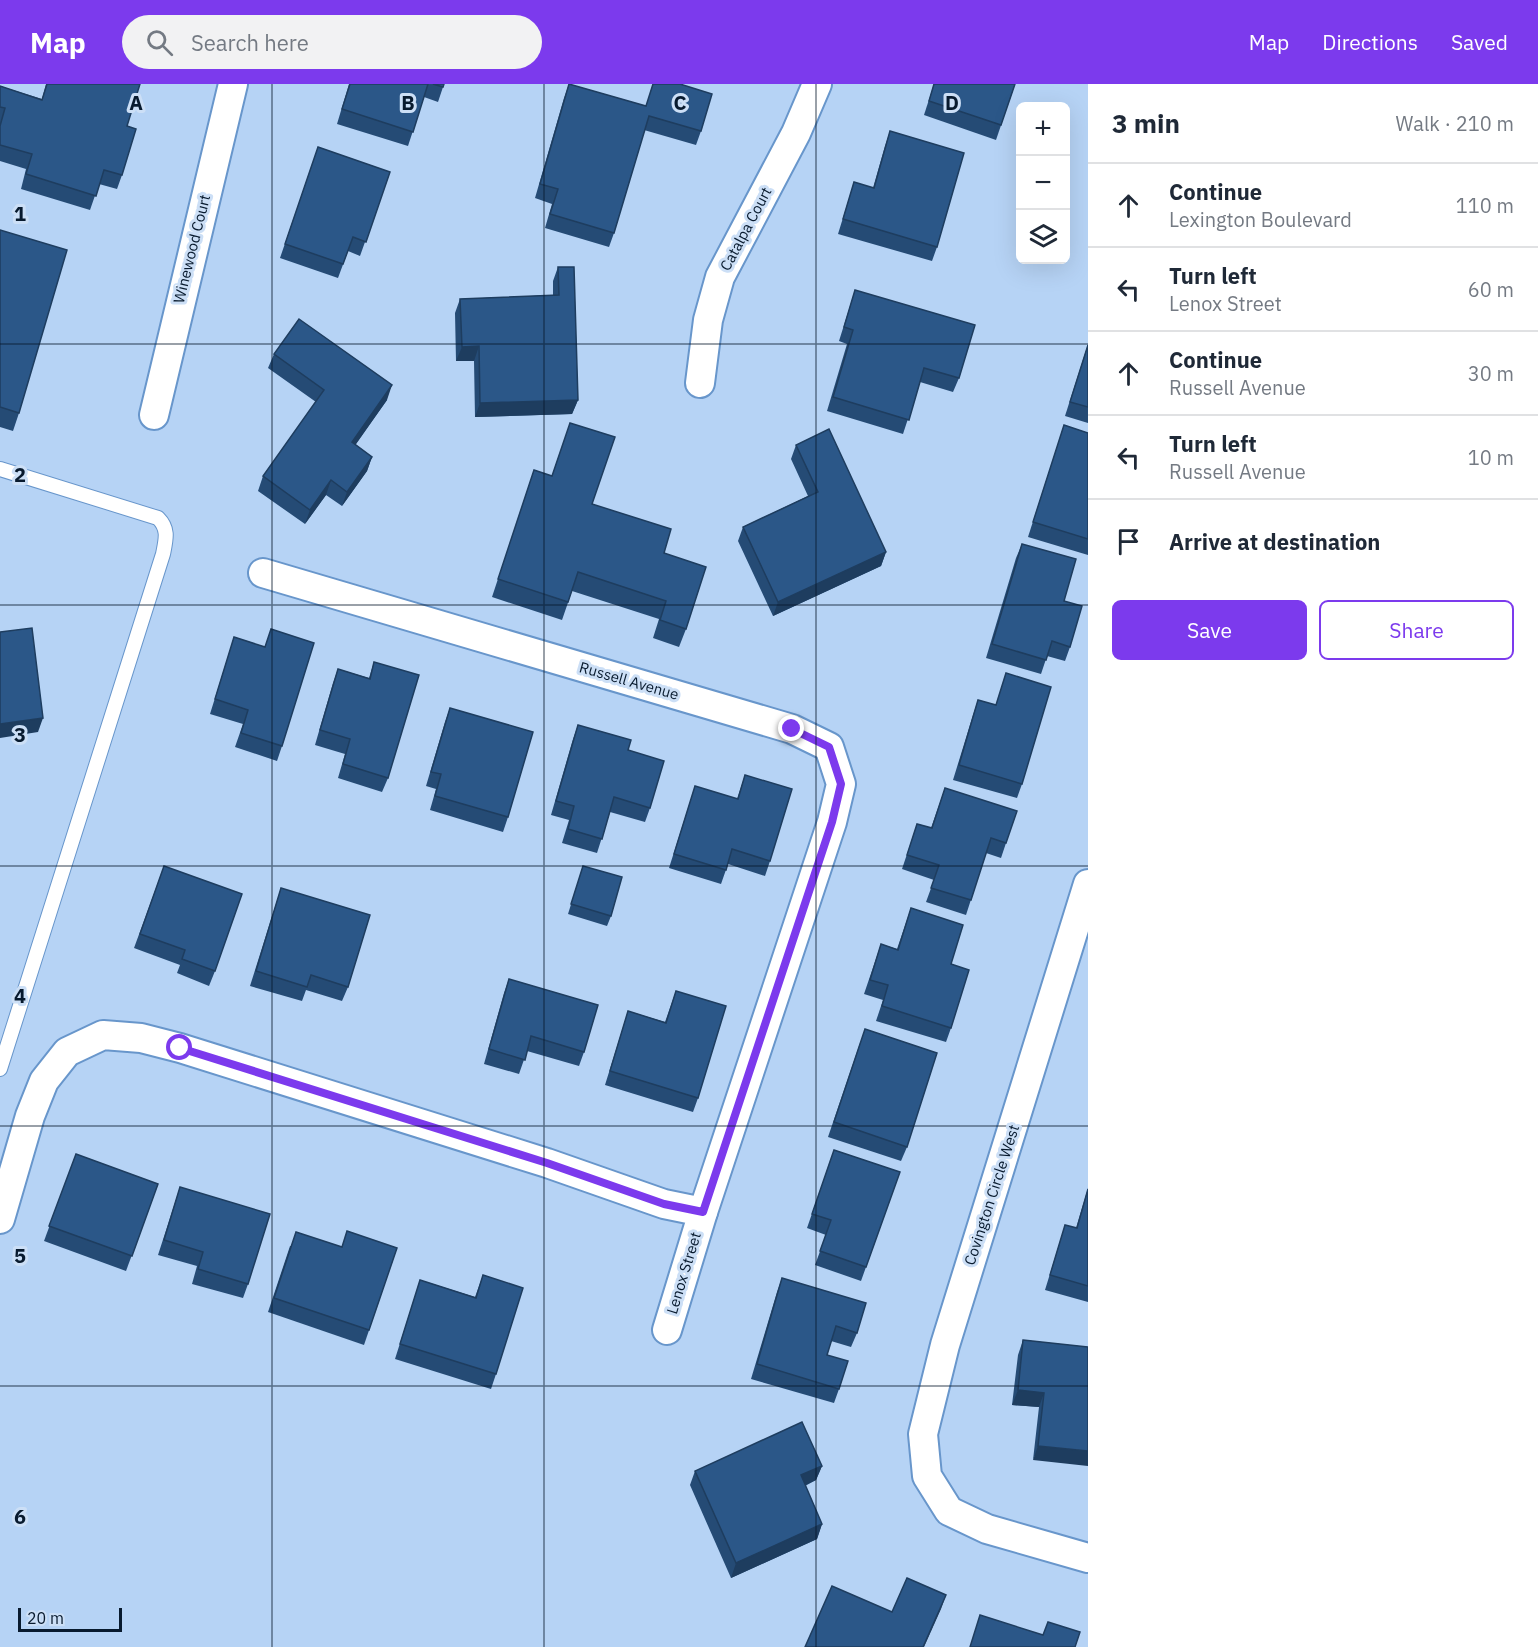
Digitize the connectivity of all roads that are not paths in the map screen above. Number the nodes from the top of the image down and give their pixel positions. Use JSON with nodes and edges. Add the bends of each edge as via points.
{"nodes":[{"id":1,"x":233,"y":84,"type":"edge"},
{"id":2,"x":817,"y":84,"type":"edge"},
{"id":3,"x":700,"y":383,"type":"dead end"},
{"id":4,"x":154,"y":416,"type":"dead end"},
{"id":5,"x":0,"y":470,"type":"edge"},
{"id":6,"x":263,"y":573,"type":"dead end"},
{"id":7,"x":1088,"y":884,"type":"edge"},
{"id":8,"x":805,"y":909,"type":"joint"},
{"id":9,"x":0,"y":1069,"type":"edge"},
{"id":10,"x":703,"y":1212,"type":"junction"},
{"id":11,"x":0,"y":1219,"type":"edge"},
{"id":12,"x":667,"y":1330,"type":"dead end"},
{"id":13,"x":1088,"y":1558,"type":"edge"}],
"edges":[{"from":1,"to":4,"type":"street","name":"Winewood Court"},
{"from":2,"to":3,"type":"street","name":"Catalpa Court","via":[[796,133],[720,277],[708,320]]},
{"from":5,"to":9,"type":"lane","via":[[158,518],[165,525],[166,537]]},
{"from":6,"to":8,"type":"street","name":"Russell Avenue","via":[[792,729],[829,747],[841,784]]},
{"from":7,"to":13,"type":"street","name":"Covington Circle West","via":[[931,1393],[923,1434],[927,1476],[949,1511],[987,1529]]},
{"from":8,"to":10,"type":"street","name":"Lenox Street"},
{"from":10,"to":11,"type":"street","via":[[664,1204],[180,1048],[141,1038],[103,1035],[67,1052],[44,1081]]},
{"from":10,"to":12,"type":"street","name":"Lenox Street"}]}
